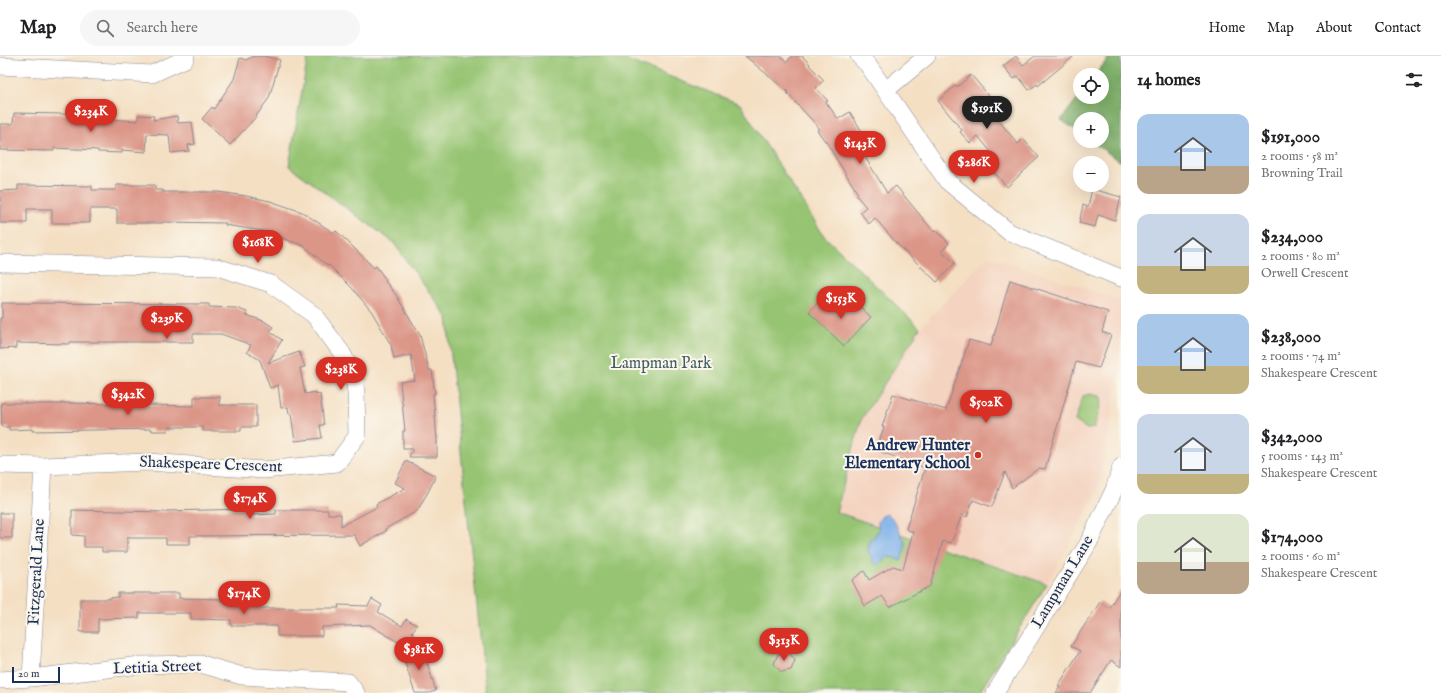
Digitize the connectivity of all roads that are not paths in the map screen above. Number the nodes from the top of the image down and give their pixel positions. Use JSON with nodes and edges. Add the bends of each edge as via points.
{"nodes":[{"id":1,"x":186,"y":56,"type":"edge"},
{"id":2,"x":859,"y":56,"type":"edge"},
{"id":3,"x":927,"y":56,"type":"edge"},
{"id":4,"x":0,"y":66,"type":"edge"},
{"id":5,"x":886,"y":90,"type":"junction"},
{"id":6,"x":0,"y":263,"type":"edge"},
{"id":7,"x":1121,"y":278,"type":"edge"},
{"id":8,"x":0,"y":465,"type":"edge"},
{"id":9,"x":43,"y":466,"type":"junction"},
{"id":10,"x":1121,"y":467,"type":"edge"},
{"id":11,"x":1118,"y":492,"type":"edge"},
{"id":12,"x":30,"y":678,"type":"junction"},
{"id":13,"x":0,"y":680,"type":"edge"},
{"id":14,"x":356,"y":693,"type":"edge"},
{"id":15,"x":995,"y":693,"type":"edge"}],
"edges":[{"from":1,"to":4,"type":"street","via":[[185,59],[152,74]]},
{"from":2,"to":5,"type":"street"},
{"from":3,"to":5,"type":"street"},
{"from":5,"to":7,"type":"street","via":[[946,181],[1009,232]]},
{"from":6,"to":9,"type":"street","name":"Shakespeare Crescent","via":[[217,267],[271,284],[314,315],[342,353],[354,377],[357,436],[337,463],[264,470],[148,462]]},
{"from":8,"to":9,"type":"street","name":"Shakespeare Crescent"},
{"from":9,"to":12,"type":"street","name":"Fitzgerald Lane"},
{"from":10,"to":11,"type":"street","name":"Lampman Lane"},
{"from":11,"to":15,"type":"street","name":"Lampman Lane"},
{"from":12,"to":13,"type":"street","name":"Letitia Street"},
{"from":12,"to":14,"type":"street","name":"Letitia Street","via":[[141,664],[201,664],[242,676],[348,682]]}]}
